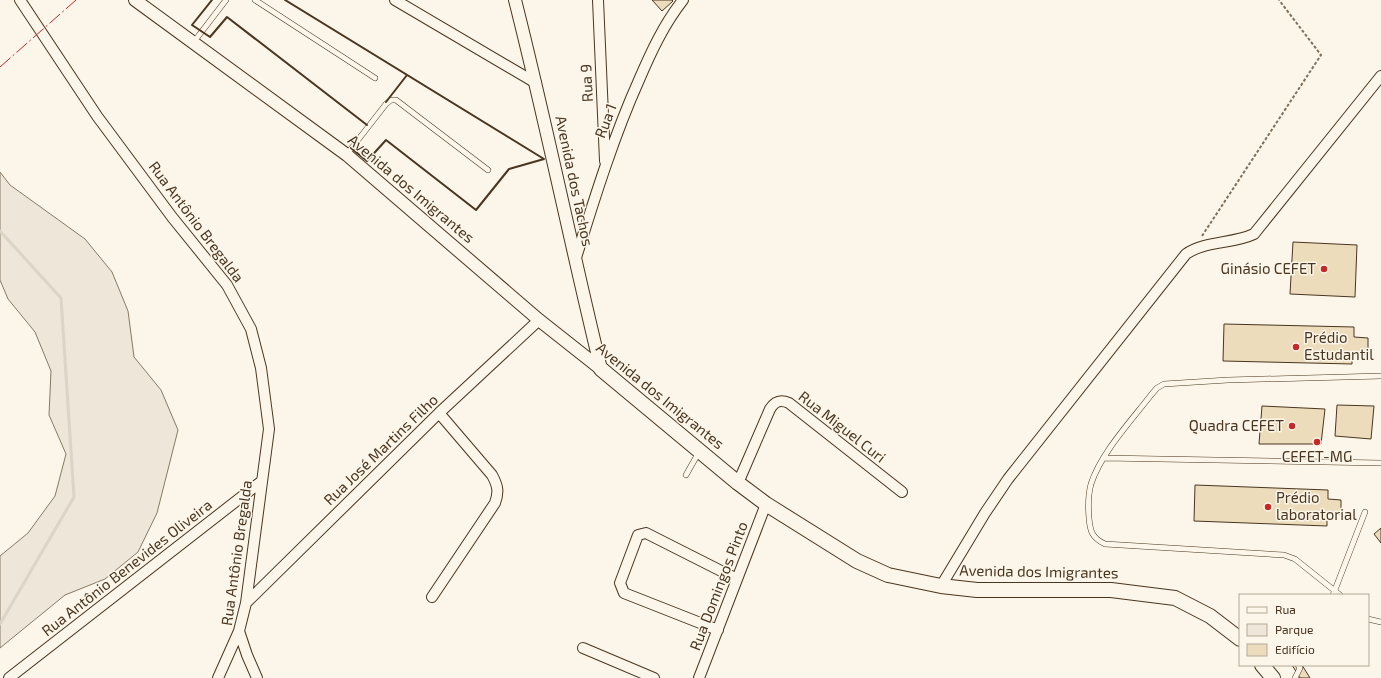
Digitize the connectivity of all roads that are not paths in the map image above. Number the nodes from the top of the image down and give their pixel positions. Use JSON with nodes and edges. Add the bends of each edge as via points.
{"nodes":[{"id":1,"x":20,"y":0,"type":"edge"},
{"id":2,"x":135,"y":0,"type":"edge"},
{"id":3,"x":226,"y":0,"type":"edge"},
{"id":4,"x":255,"y":0,"type":"edge"},
{"id":5,"x":395,"y":0,"type":"edge"},
{"id":6,"x":515,"y":0,"type":"edge"},
{"id":7,"x":598,"y":0,"type":"edge"},
{"id":8,"x":683,"y":0,"type":"edge"},
{"id":9,"x":192,"y":43,"type":"junction"},
{"id":10,"x":1381,"y":76,"type":"edge"},
{"id":11,"x":375,"y":78,"type":"dead end"},
{"id":12,"x":536,"y":83,"type":"junction"},
{"id":13,"x":347,"y":155,"type":"junction"},
{"id":14,"x":605,"y":165,"type":"junction"},
{"id":15,"x":488,"y":170,"type":"dead end"},
{"id":16,"x":575,"y":261,"type":"junction"},
{"id":17,"x":539,"y":320,"type":"junction"},
{"id":18,"x":601,"y":369,"type":"junction"},
{"id":19,"x":1381,"y":376,"type":"edge"},
{"id":20,"x":439,"y":413,"type":"junction"},
{"id":21,"x":700,"y":451,"type":"junction"},
{"id":22,"x":1104,"y":458,"type":"junction"},
{"id":23,"x":1381,"y":463,"type":"edge"},
{"id":24,"x":686,"y":475,"type":"dead end"},
{"id":25,"x":262,"y":481,"type":"junction"},
{"id":26,"x":738,"y":483,"type":"junction"},
{"id":27,"x":902,"y":492,"type":"dead end"},
{"id":28,"x":766,"y":504,"type":"junction"},
{"id":29,"x":1365,"y":512,"type":"dead end"},
{"id":30,"x":738,"y":579,"type":"junction"},
{"id":31,"x":941,"y":586,"type":"junction"},
{"id":32,"x":1334,"y":593,"type":"edge"},
{"id":33,"x":432,"y":597,"type":"dead end"},
{"id":34,"x":246,"y":603,"type":"junction"},
{"id":35,"x":1369,"y":620,"type":"edge"},
{"id":36,"x":1381,"y":622,"type":"edge"},
{"id":37,"x":718,"y":630,"type":"junction"},
{"id":38,"x":239,"y":631,"type":"junction"},
{"id":39,"x":1239,"y":638,"type":"edge"},
{"id":40,"x":583,"y":648,"type":"dead end"},
{"id":41,"x":1263,"y":666,"type":"edge"},
{"id":42,"x":1300,"y":666,"type":"edge"},
{"id":43,"x":9,"y":678,"type":"edge"},
{"id":44,"x":218,"y":678,"type":"edge"},
{"id":45,"x":257,"y":678,"type":"edge"},
{"id":46,"x":654,"y":678,"type":"edge"},
{"id":47,"x":699,"y":678,"type":"edge"},
{"id":48,"x":1273,"y":678,"type":"edge"},
{"id":49,"x":1295,"y":678,"type":"edge"}],
"edges":[{"from":1,"to":25,"type":"street","name":"Rua Antônio Bregalda","via":[[97,116],[172,217],[227,285],[250,329],[261,368],[269,429]]},
{"from":2,"to":9,"type":"street","name":"Avenida dos Imigrantes"},
{"from":3,"to":9,"type":"lane"},
{"from":4,"to":11,"type":"lane"},
{"from":5,"to":12,"type":"street"},
{"from":6,"to":12,"type":"street","name":"Avenida dos Tachos"},
{"from":7,"to":14,"type":"street","name":"Rua 9"},
{"from":8,"to":14,"type":"street","name":"Rua 1","via":[[654,47]]},
{"from":9,"to":13,"type":"street","name":"Avenida dos Imigrantes"},
{"from":10,"to":31,"type":"street","via":[[1254,234],[1243,239],[1193,249],[1186,254],[1008,479]]},
{"from":12,"to":16,"type":"street","name":"Avenida dos Tachos"},
{"from":13,"to":15,"type":"lane","via":[[386,104],[396,100]]},
{"from":13,"to":17,"type":"street","name":"Avenida dos Imigrantes"},
{"from":14,"to":16,"type":"street","name":"Rua 1"},
{"from":16,"to":18,"type":"street","name":"Avenida dos Tachos"},
{"from":17,"to":18,"type":"street","name":"Avenida dos Imigrantes"},
{"from":17,"to":20,"type":"street","name":"Rua José Martins Filho"},
{"from":18,"to":21,"type":"main road","name":"Avenida dos Imigrantes"},
{"from":19,"to":22,"type":"lane","via":[[1236,379],[1164,384],[1151,395]]},
{"from":20,"to":33,"type":"street","via":[[492,475],[499,493],[495,503]]},
{"from":20,"to":34,"type":"street","name":"Rua José Martins Filho"},
{"from":21,"to":24,"type":"lane"},
{"from":21,"to":26,"type":"main road","name":"Avenida dos Imigrantes"},
{"from":22,"to":23,"type":"lane"},
{"from":22,"to":32,"type":"lane","via":[[1092,484],[1088,502],[1090,531],[1095,539],[1105,544],[1284,555],[1295,559]]},
{"from":25,"to":34,"type":"street","name":"Rua Antônio Bregalda"},
{"from":25,"to":43,"type":"street","name":"Rua Antônio Benevides Oliveira"},
{"from":26,"to":27,"type":"street","name":"Rua Miguel Curi","via":[[770,408],[774,402],[781,400],[789,403]]},
{"from":26,"to":28,"type":"main road","name":"Avenida dos Imigrantes"},
{"from":28,"to":30,"type":"street","name":"Rua Domingos Pinto"},
{"from":28,"to":31,"type":"main road","name":"Avenida dos Imigrantes","via":[[857,561],[888,575]]},
{"from":29,"to":32,"type":"lane"},
{"from":30,"to":37,"type":"street","name":"Rua Domingos Pinto"},
{"from":30,"to":37,"type":"street","via":[[646,532],[638,535],[620,583],[624,593]]},
{"from":31,"to":39,"type":"main road","name":"Avenida dos Imigrantes","via":[[977,590],[1111,590],[1175,598],[1210,616]]},
{"from":34,"to":38,"type":"street","name":"Rua Antônio Bregalda"},
{"from":35,"to":36,"type":"lane"},
{"from":37,"to":47,"type":"street","name":"Rua Domingos Pinto"},
{"from":38,"to":44,"type":"street"},
{"from":38,"to":45,"type":"street","name":"Rua Antônio Bregalda"},
{"from":40,"to":46,"type":"street"},
{"from":41,"to":48,"type":"main road"},
{"from":42,"to":49,"type":"lane"}]}
